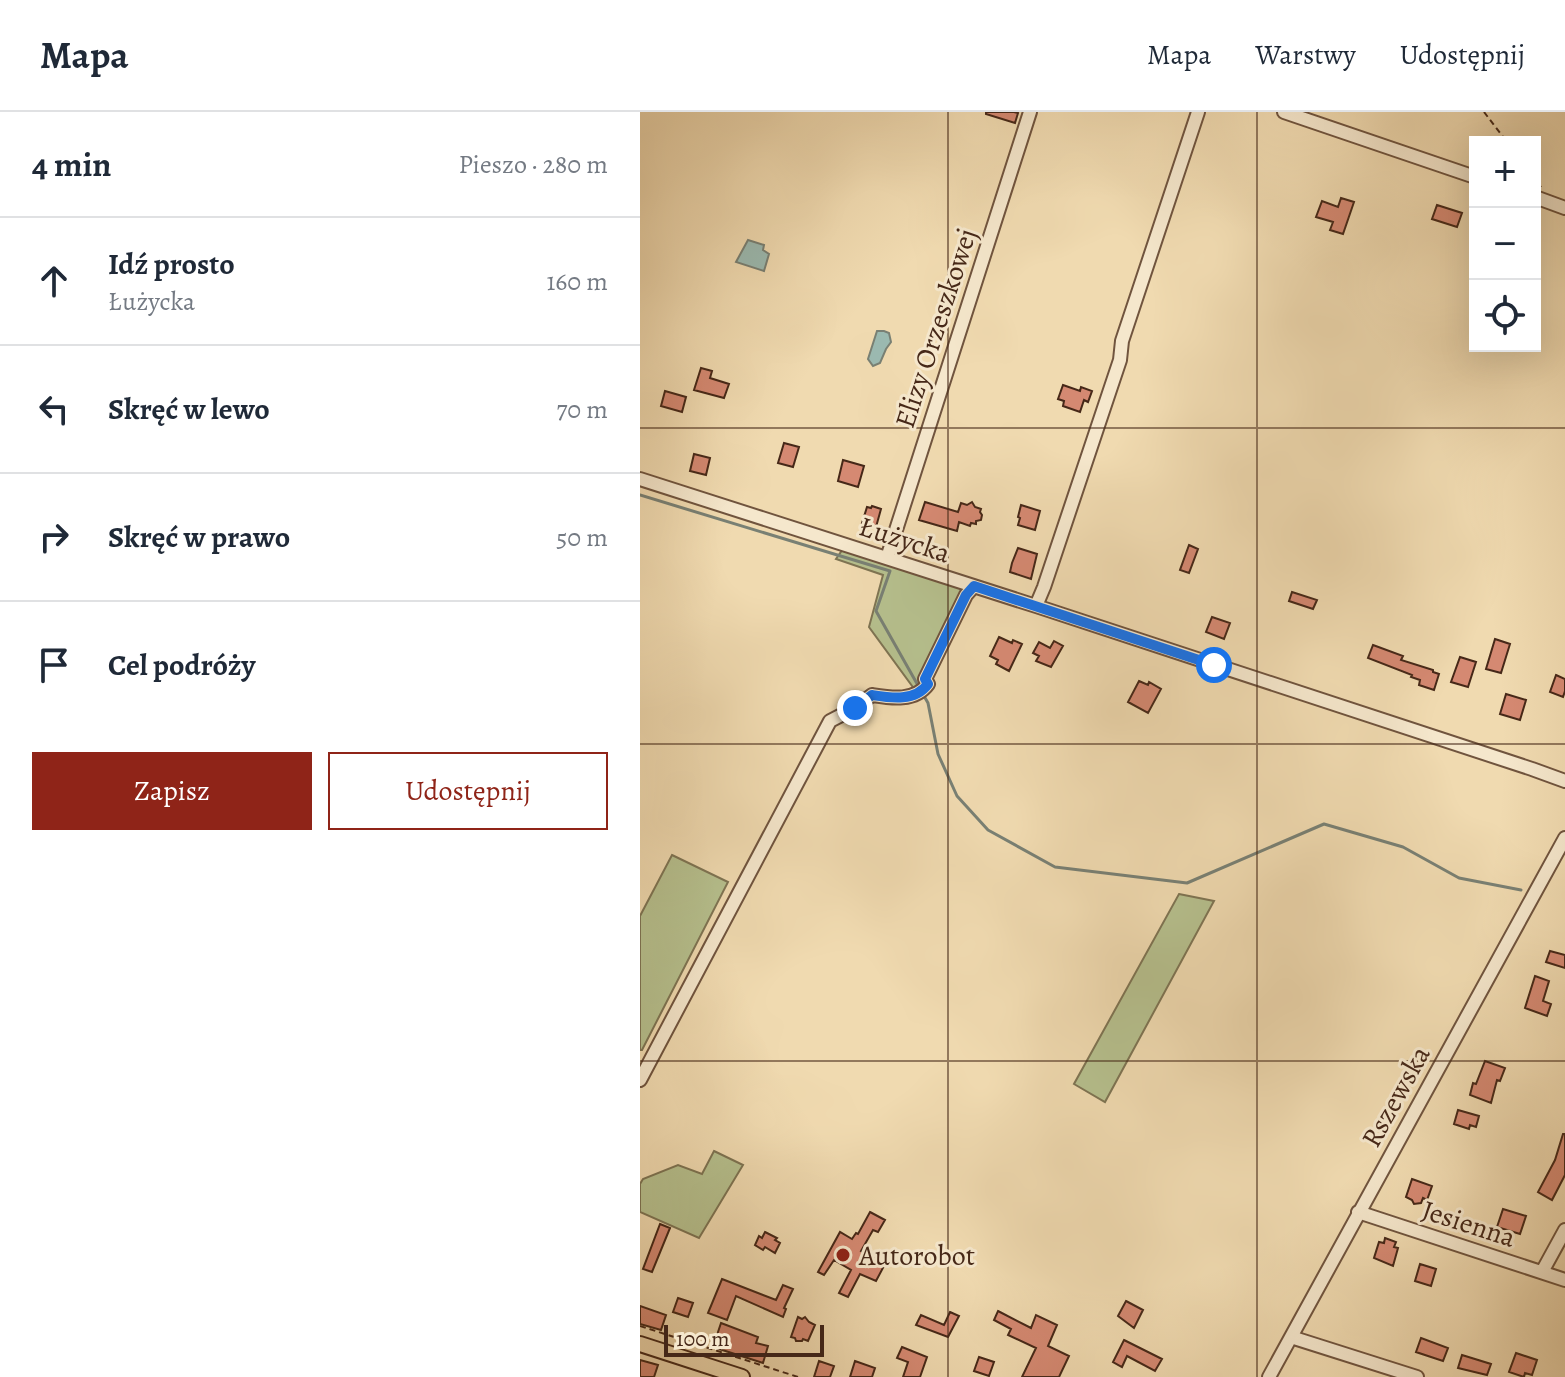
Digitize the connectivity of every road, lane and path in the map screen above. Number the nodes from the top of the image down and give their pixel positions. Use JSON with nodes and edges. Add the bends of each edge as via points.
{"nodes":[{"id":1,"x":1030,"y":112,"type":"edge"},
{"id":2,"x":1198,"y":112,"type":"edge"},
{"id":3,"x":1284,"y":112,"type":"edge"},
{"id":4,"x":1484,"y":112,"type":"edge"},
{"id":5,"x":1502,"y":136,"type":"edge"},
{"id":6,"x":1469,"y":175,"type":"edge"},
{"id":7,"x":1541,"y":199,"type":"edge"},
{"id":8,"x":1565,"y":208,"type":"edge"},
{"id":9,"x":640,"y":479,"type":"edge"},
{"id":10,"x":887,"y":558,"type":"junction"},
{"id":11,"x":974,"y":586,"type":"junction"},
{"id":12,"x":1036,"y":606,"type":"junction"},
{"id":13,"x":1565,"y":781,"type":"edge"},
{"id":14,"x":1565,"y":838,"type":"edge"},
{"id":15,"x":640,"y":1080,"type":"edge"},
{"id":16,"x":1358,"y":1212,"type":"junction"},
{"id":17,"x":1565,"y":1230,"type":"edge"},
{"id":18,"x":1542,"y":1272,"type":"junction"},
{"id":19,"x":1565,"y":1280,"type":"edge"},
{"id":20,"x":640,"y":1326,"type":"edge"},
{"id":21,"x":1291,"y":1337,"type":"junction"},
{"id":22,"x":640,"y":1344,"type":"edge"},
{"id":23,"x":742,"y":1377,"type":"edge"},
{"id":24,"x":798,"y":1377,"type":"edge"},
{"id":25,"x":1269,"y":1377,"type":"edge"},
{"id":26,"x":1417,"y":1377,"type":"edge"}],
"edges":[{"from":1,"to":10,"type":"street","name":"Elizy Orzeszkowej"},
{"from":2,"to":12,"type":"street"},
{"from":3,"to":6,"type":"street"},
{"from":4,"to":5,"type":"path"},
{"from":7,"to":8,"type":"street"},
{"from":9,"to":10,"type":"street","name":"Łużycka"},
{"from":10,"to":11,"type":"street","name":"Łużycka"},
{"from":11,"to":12,"type":"street","name":"Łużycka"},
{"from":11,"to":15,"type":"street","via":[[924,689],[906,698],[872,695],[830,721]]},
{"from":12,"to":13,"type":"street","name":"Łużycka"},
{"from":14,"to":16,"type":"street","name":"Rszewska"},
{"from":16,"to":18,"type":"street","name":"Jesienna"},
{"from":16,"to":21,"type":"street","name":"Rszewska"},
{"from":17,"to":18,"type":"street"},
{"from":18,"to":19,"type":"street","name":"Jesienna"},
{"from":20,"to":24,"type":"path"},
{"from":21,"to":25,"type":"street","name":"Rszewska"},
{"from":21,"to":26,"type":"street"},
{"from":22,"to":23,"type":"main road"}]}
